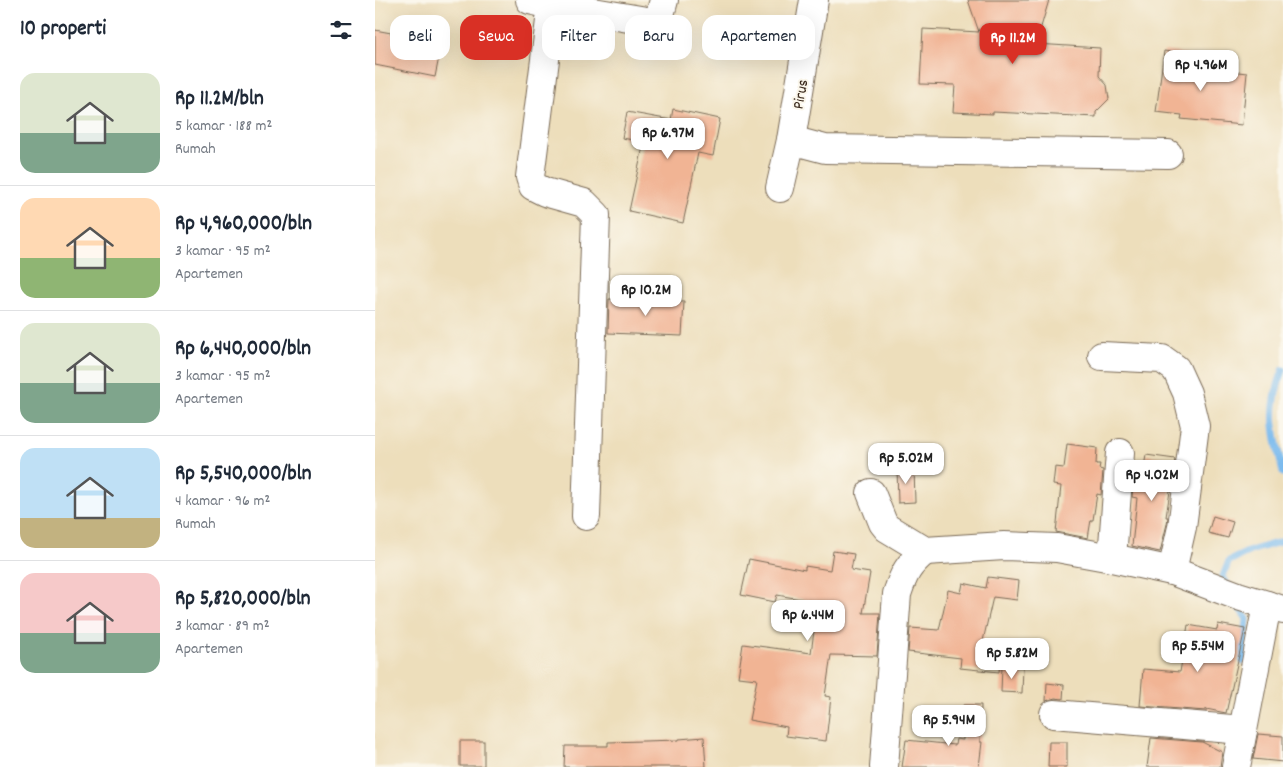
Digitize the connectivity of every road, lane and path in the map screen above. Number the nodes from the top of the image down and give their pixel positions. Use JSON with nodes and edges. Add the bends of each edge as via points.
{"nodes":[{"id":1,"x":664,"y":0,"type":"edge"},
{"id":2,"x":814,"y":0,"type":"edge"},
{"id":3,"x":541,"y":3,"type":"edge"},
{"id":4,"x":791,"y":140,"type":"junction"},
{"id":5,"x":1168,"y":154,"type":"dead end"},
{"id":6,"x":780,"y":188,"type":"dead end"},
{"id":7,"x":1102,"y":356,"type":"dead end"},
{"id":8,"x":1120,"y":453,"type":"dead end"},
{"id":9,"x":871,"y":493,"type":"dead end"},
{"id":10,"x":586,"y":516,"type":"dead end"},
{"id":11,"x":925,"y":551,"type":"junction"},
{"id":12,"x":1113,"y":558,"type":"junction"},
{"id":13,"x":1172,"y":571,"type":"junction"},
{"id":14,"x":1278,"y":603,"type":"edge"},
{"id":15,"x":1054,"y":714,"type":"dead end"},
{"id":16,"x":1243,"y":730,"type":"junction"},
{"id":17,"x":884,"y":767,"type":"edge"},
{"id":18,"x":1236,"y":767,"type":"edge"}],
"edges":[{"from":1,"to":3,"type":"street","via":[[660,15],[652,22]]},
{"from":2,"to":4,"type":"street","name":"Pirus"},
{"from":3,"to":10,"type":"street","via":[[530,177],[533,186],[584,203],[596,215]]},
{"from":4,"to":5,"type":"street","via":[[825,149]]},
{"from":4,"to":6,"type":"street","name":"Pirus"},
{"from":7,"to":13,"type":"street","via":[[1162,358],[1176,369],[1187,393],[1195,426],[1182,527]]},
{"from":8,"to":12,"type":"street"},
{"from":9,"to":11,"type":"street","via":[[887,528]]},
{"from":11,"to":12,"type":"street","via":[[1004,546],[1057,548]]},
{"from":11,"to":17,"type":"street","via":[[911,563],[897,594]]},
{"from":12,"to":13,"type":"street"},
{"from":13,"to":14,"type":"street","via":[[1238,596]]},
{"from":14,"to":16,"type":"street"},
{"from":15,"to":16,"type":"street"},
{"from":16,"to":18,"type":"street"}]}
